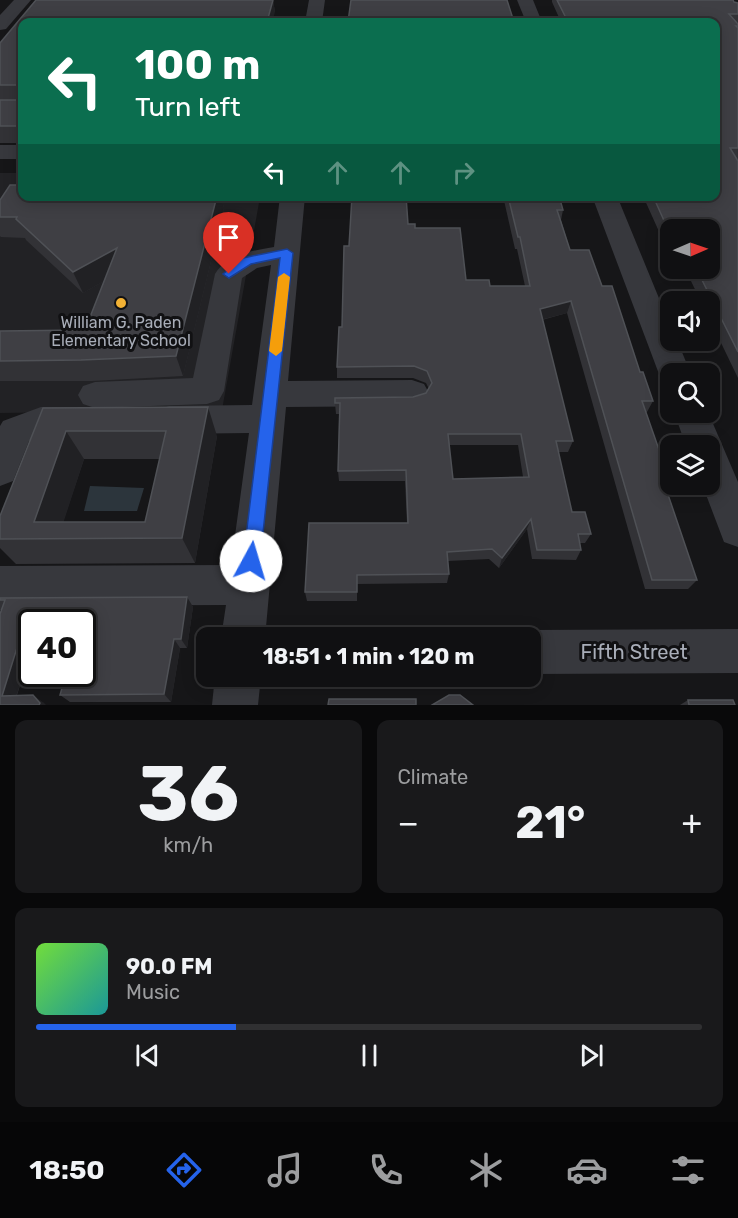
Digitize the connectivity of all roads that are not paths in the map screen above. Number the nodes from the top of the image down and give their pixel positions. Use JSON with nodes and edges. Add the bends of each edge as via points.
{"nodes":[{"id":1,"x":23,"y":0,"type":"edge"},
{"id":2,"x":317,"y":0,"type":"edge"},
{"id":3,"x":525,"y":0,"type":"edge"},
{"id":4,"x":315,"y":18,"type":"edge"},
{"id":5,"x":532,"y":18,"type":"edge"},
{"id":6,"x":0,"y":25,"type":"edge"},
{"id":7,"x":0,"y":152,"type":"edge"},
{"id":8,"x":18,"y":152,"type":"edge"},
{"id":9,"x":293,"y":201,"type":"edge"},
{"id":10,"x":606,"y":201,"type":"edge"},
{"id":11,"x":287,"y":253,"type":"junction"},
{"id":12,"x":671,"y":363,"type":"edge"},
{"id":13,"x":412,"y":393,"type":"dead end"},
{"id":14,"x":95,"y":395,"type":"dead end"},
{"id":15,"x":269,"y":407,"type":"junction"},
{"id":16,"x":0,"y":470,"type":"edge"},
{"id":17,"x":720,"y":483,"type":"edge"},
{"id":18,"x":738,"y":529,"type":"edge"},
{"id":19,"x":249,"y":585,"type":"junction"},
{"id":20,"x":0,"y":586,"type":"edge"},
{"id":21,"x":244,"y":627,"type":"edge"},
{"id":22,"x":738,"y":651,"type":"edge"},
{"id":23,"x":541,"y":652,"type":"edge"},
{"id":24,"x":237,"y":687,"type":"edge"},
{"id":25,"x":235,"y":705,"type":"edge"}],
"edges":[{"from":1,"to":6,"type":"street"},
{"from":2,"to":4,"type":"street"},
{"from":3,"to":5,"type":"street"},
{"from":7,"to":8,"type":"street"},
{"from":9,"to":11,"type":"street"},
{"from":10,"to":12,"type":"street"},
{"from":11,"to":14,"type":"street","via":[[248,261],[229,274],[207,391]]},
{"from":11,"to":15,"type":"street"},
{"from":13,"to":15,"type":"street"},
{"from":15,"to":16,"type":"street","via":[[40,421],[15,431]]},
{"from":15,"to":19,"type":"street"},
{"from":17,"to":18,"type":"street"},
{"from":19,"to":20,"type":"street"},
{"from":19,"to":21,"type":"street"},
{"from":22,"to":23,"type":"street","name":"Fifth Street"},
{"from":24,"to":25,"type":"street"}]}
